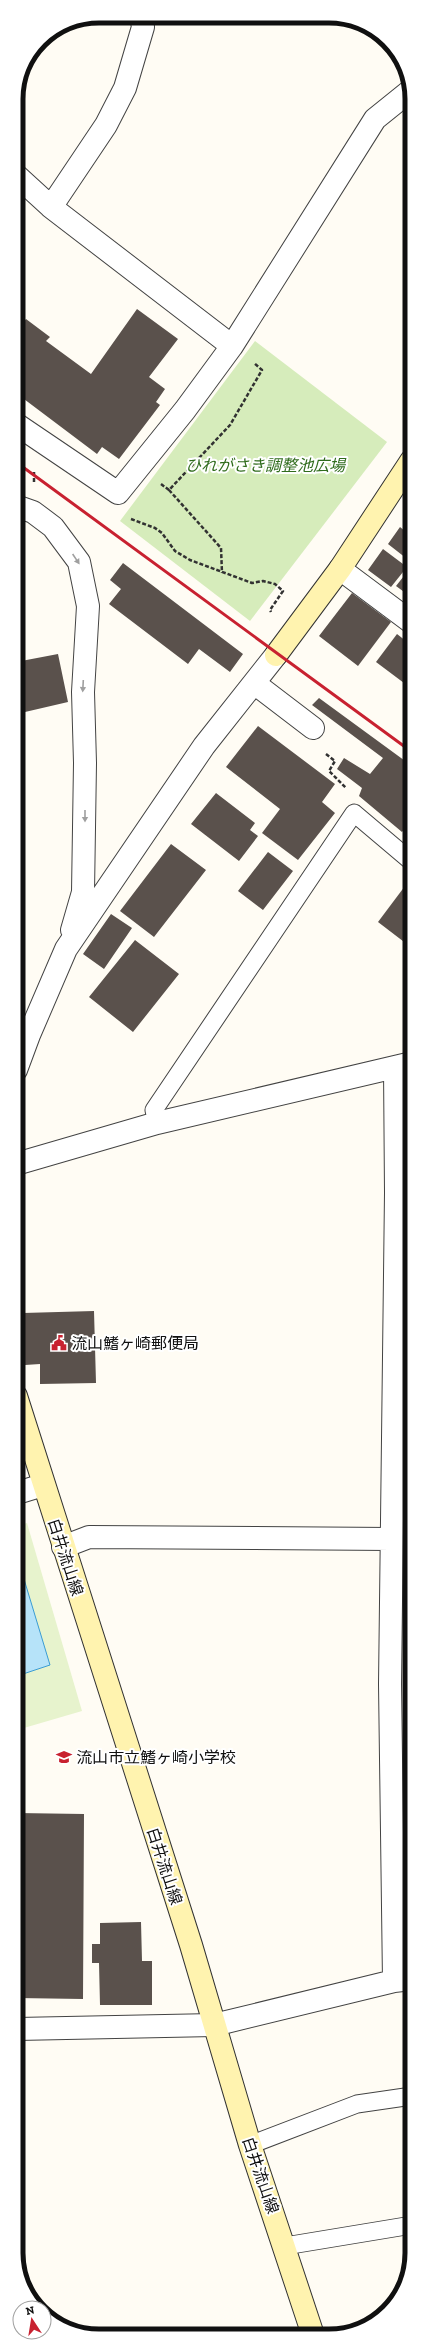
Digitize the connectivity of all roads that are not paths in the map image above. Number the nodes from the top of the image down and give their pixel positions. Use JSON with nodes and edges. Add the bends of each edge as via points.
{"nodes":[{"id":1,"x":142,"y":23,"type":"edge"},
{"id":2,"x":405,"y":95,"type":"edge"},
{"id":3,"x":23,"y":182,"type":"edge"},
{"id":4,"x":51,"y":208,"type":"junction"},
{"id":5,"x":232,"y":346,"type":"junction"},
{"id":6,"x":23,"y":429,"type":"edge"},
{"id":7,"x":405,"y":470,"type":"edge"},
{"id":8,"x":24,"y":509,"type":"edge"},
{"id":9,"x":340,"y":569,"type":"junction"},
{"id":10,"x":405,"y":617,"type":"edge"},
{"id":11,"x":276,"y":655,"type":"joint"},
{"id":12,"x":254,"y":683,"type":"junction"},
{"id":13,"x":313,"y":728,"type":"road end"},
{"id":14,"x":405,"y":856,"type":"edge"},
{"id":15,"x":66,"y":949,"type":"junction"},
{"id":16,"x":23,"y":1051,"type":"edge"},
{"id":17,"x":403,"y":1065,"type":"edge"},
{"id":18,"x":157,"y":1123,"type":"junction"},
{"id":19,"x":23,"y":1162,"type":"edge"},
{"id":20,"x":404,"y":1193,"type":"edge"},
{"id":21,"x":23,"y":1419,"type":"edge"},
{"id":22,"x":43,"y":1485,"type":"junction"},
{"id":23,"x":23,"y":1491,"type":"edge"},
{"id":24,"x":392,"y":1539,"type":"junction"},
{"id":25,"x":63,"y":1547,"type":"junction"},
{"id":26,"x":402,"y":1904,"type":"edge"},
{"id":27,"x":403,"y":1980,"type":"edge"},
{"id":28,"x":214,"y":2025,"type":"junction"},
{"id":29,"x":23,"y":2030,"type":"edge"},
{"id":30,"x":405,"y":2097,"type":"edge"},
{"id":31,"x":250,"y":2145,"type":"junction"},
{"id":32,"x":405,"y":2226,"type":"edge"},
{"id":33,"x":285,"y":2246,"type":"junction"},
{"id":34,"x":311,"y":2329,"type":"edge"}],
"edges":[{"from":1,"to":4,"type":"street","via":[[125,88],[106,125]]},
{"from":2,"to":5,"type":"street","via":[[375,119]]},
{"from":3,"to":4,"type":"street"},
{"from":4,"to":5,"type":"street"},
{"from":5,"to":6,"type":"street","via":[[185,410],[118,493]]},
{"from":7,"to":9,"type":"main road"},
{"from":8,"to":15,"type":"street","one_way":true,"via":[[53,527],[79,562],[88,606],[83,692],[86,763],[82,892]]},
{"from":9,"to":10,"type":"street"},
{"from":9,"to":11,"type":"main road"},
{"from":11,"to":12,"type":"street"},
{"from":12,"to":13,"type":"street"},
{"from":12,"to":15,"type":"street","via":[[204,746]]},
{"from":14,"to":18,"type":"lane","via":[[354,813],[154,1110]]},
{"from":15,"to":16,"type":"street"},
{"from":17,"to":18,"type":"street"},
{"from":17,"to":20,"type":"street"},
{"from":18,"to":19,"type":"street"},
{"from":20,"to":24,"type":"street"},
{"from":21,"to":22,"type":"main road","name":"白井流山線"},
{"from":22,"to":23,"type":"street"},
{"from":22,"to":25,"type":"main road","name":"白井流山線"},
{"from":24,"to":25,"type":"street","via":[[89,1537]]},
{"from":24,"to":26,"type":"street","via":[[390,1684]]},
{"from":25,"to":28,"type":"main road","name":"白井流山線","via":[[191,1945]]},
{"from":26,"to":27,"type":"street"},
{"from":27,"to":28,"type":"street"},
{"from":28,"to":29,"type":"street"},
{"from":28,"to":31,"type":"main road","name":"白井流山線"},
{"from":30,"to":31,"type":"lane","via":[[357,2104]]},
{"from":31,"to":33,"type":"main road","name":"白井流山線"},
{"from":32,"to":33,"type":"lane"},
{"from":33,"to":34,"type":"main road","name":"白井流山線"}]}
